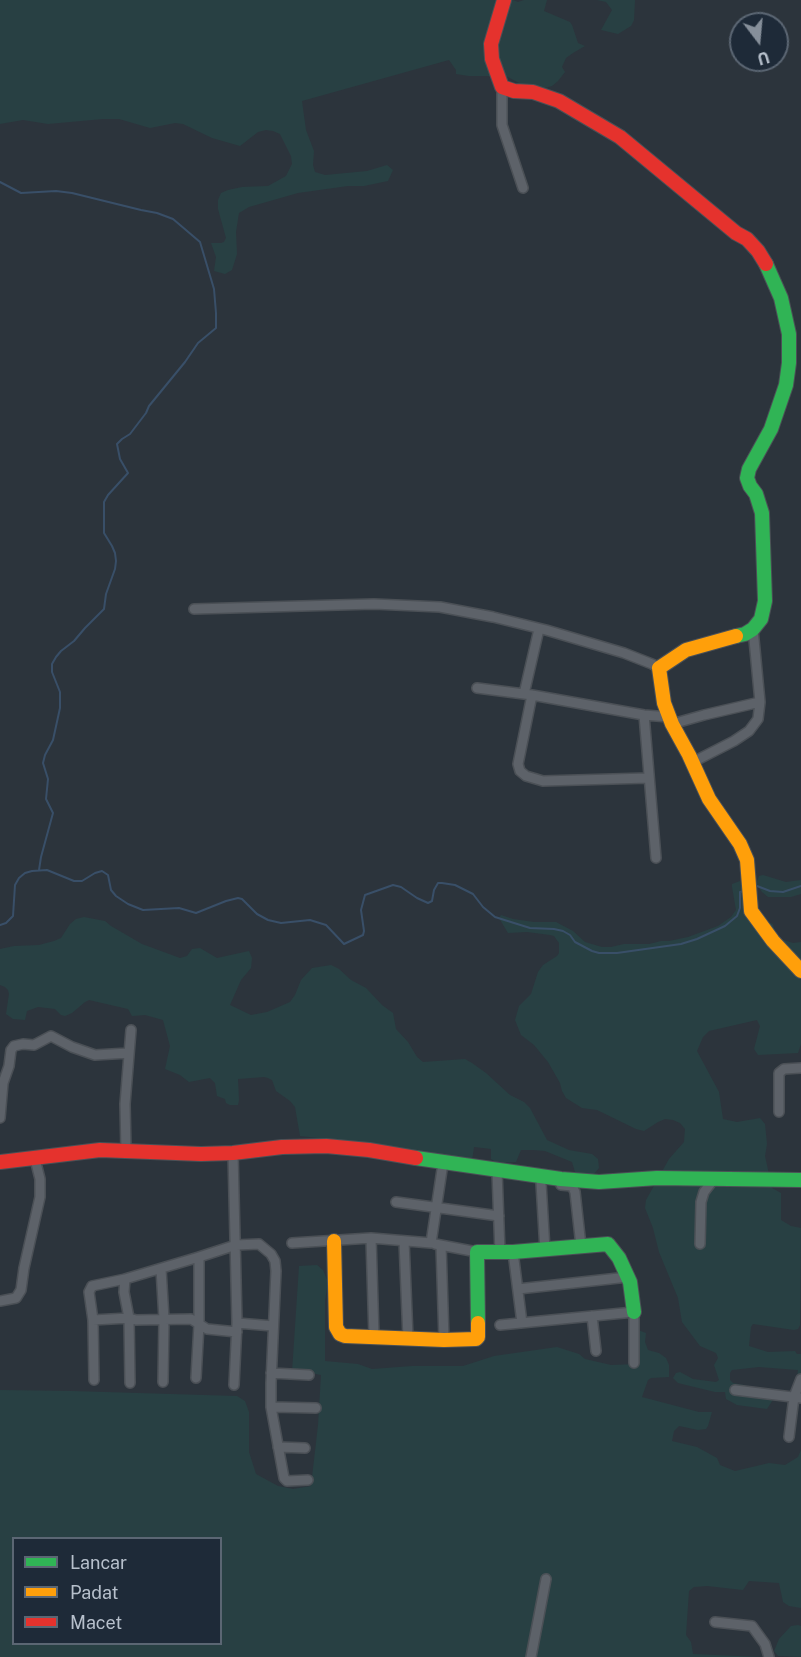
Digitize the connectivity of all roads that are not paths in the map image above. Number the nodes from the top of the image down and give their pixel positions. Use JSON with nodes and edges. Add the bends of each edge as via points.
{"nodes":[{"id":1,"x":504,"y":0,"type":"edge"},
{"id":2,"x":502,"y":87,"type":"junction"},
{"id":3,"x":523,"y":188,"type":"dead end"},
{"id":4,"x":194,"y":609,"type":"dead end"},
{"id":5,"x":539,"y":629,"type":"junction"},
{"id":6,"x":753,"y":629,"type":"junction"},
{"id":7,"x":659,"y":668,"type":"junction"},
{"id":8,"x":477,"y":688,"type":"dead end"},
{"id":9,"x":528,"y":694,"type":"junction"},
{"id":10,"x":760,"y":702,"type":"junction"},
{"id":11,"x":644,"y":715,"type":"junction"},
{"id":12,"x":671,"y":721,"type":"junction"},
{"id":13,"x":693,"y":762,"type":"junction"},
{"id":14,"x":648,"y":778,"type":"junction"},
{"id":15,"x":656,"y":858,"type":"dead end"},
{"id":16,"x":801,"y":971,"type":"edge"},
{"id":17,"x":130,"y":1030,"type":"dead end"},
{"id":18,"x":129,"y":1053,"type":"junction"},
{"id":19,"x":801,"y":1068,"type":"edge"},
{"id":20,"x":2,"y":1083,"type":"edge"},
{"id":21,"x":779,"y":1112,"type":"dead end"},
{"id":22,"x":0,"y":1118,"type":"edge"},
{"id":23,"x":126,"y":1151,"type":"junction"},
{"id":24,"x":233,"y":1153,"type":"junction"},
{"id":25,"x":35,"y":1159,"type":"junction"},
{"id":26,"x":0,"y":1162,"type":"edge"},
{"id":27,"x":442,"y":1163,"type":"junction"},
{"id":28,"x":497,"y":1174,"type":"junction"},
{"id":29,"x":714,"y":1179,"type":"junction"},
{"id":30,"x":801,"y":1180,"type":"edge"},
{"id":31,"x":541,"y":1183,"type":"junction"},
{"id":32,"x":396,"y":1202,"type":"dead end"},
{"id":33,"x":436,"y":1207,"type":"junction"},
{"id":34,"x":499,"y":1216,"type":"junction"},
{"id":35,"x":371,"y":1238,"type":"junction"},
{"id":36,"x":404,"y":1240,"type":"junction"},
{"id":37,"x":334,"y":1241,"type":"junction"},
{"id":38,"x":292,"y":1243,"type":"dead end"},
{"id":39,"x":436,"y":1244,"type":"junction"},
{"id":40,"x":700,"y":1244,"type":"dead end"},
{"id":41,"x":236,"y":1245,"type":"junction"},
{"id":42,"x":581,"y":1246,"type":"junction"},
{"id":43,"x":544,"y":1250,"type":"junction"},
{"id":44,"x":477,"y":1252,"type":"junction"},
{"id":45,"x":507,"y":1252,"type":"junction"},
{"id":46,"x":199,"y":1257,"type":"junction"},
{"id":47,"x":161,"y":1269,"type":"junction"},
{"id":48,"x":628,"y":1276,"type":"junction"},
{"id":49,"x":125,"y":1279,"type":"junction"},
{"id":50,"x":518,"y":1289,"type":"junction"},
{"id":51,"x":0,"y":1301,"type":"edge"},
{"id":52,"x":634,"y":1312,"type":"junction"},
{"id":53,"x":592,"y":1316,"type":"junction"},
{"id":54,"x":129,"y":1318,"type":"junction"},
{"id":55,"x":164,"y":1319,"type":"junction"},
{"id":56,"x":93,"y":1320,"type":"junction"},
{"id":57,"x":522,"y":1323,"type":"junction"},
{"id":58,"x":199,"y":1324,"type":"junction"},
{"id":59,"x":500,"y":1325,"type":"dead end"},
{"id":60,"x":273,"y":1326,"type":"junction"},
{"id":61,"x":237,"y":1328,"type":"junction"},
{"id":62,"x":374,"y":1337,"type":"junction"},
{"id":63,"x":408,"y":1338,"type":"junction"},
{"id":64,"x":444,"y":1340,"type":"junction"},
{"id":65,"x":596,"y":1351,"type":"dead end"},
{"id":66,"x":634,"y":1363,"type":"dead end"},
{"id":67,"x":271,"y":1373,"type":"junction"},
{"id":68,"x":309,"y":1375,"type":"dead end"},
{"id":69,"x":196,"y":1378,"type":"dead end"},
{"id":70,"x":801,"y":1379,"type":"edge"},
{"id":71,"x":94,"y":1380,"type":"dead end"},
{"id":72,"x":163,"y":1382,"type":"dead end"},
{"id":73,"x":129,"y":1383,"type":"dead end"},
{"id":74,"x":234,"y":1385,"type":"dead end"},
{"id":75,"x":735,"y":1390,"type":"dead end"},
{"id":76,"x":799,"y":1396,"type":"edge"},
{"id":77,"x":272,"y":1407,"type":"junction"},
{"id":78,"x":316,"y":1408,"type":"dead end"},
{"id":79,"x":789,"y":1437,"type":"dead end"},
{"id":80,"x":278,"y":1447,"type":"junction"},
{"id":81,"x":305,"y":1448,"type":"dead end"},
{"id":82,"x":308,"y":1480,"type":"dead end"},
{"id":83,"x":546,"y":1579,"type":"dead end"},
{"id":84,"x":715,"y":1622,"type":"dead end"},
{"id":85,"x":531,"y":1657,"type":"edge"},
{"id":86,"x":768,"y":1657,"type":"edge"}],
"edges":[{"from":1,"to":2,"type":"street","via":[[491,44]]},
{"from":2,"to":3,"type":"street","via":[[502,125]]},
{"from":2,"to":6,"type":"street","via":[[560,101],[620,137],[747,239],[768,266],[786,317],[789,363],[778,410],[747,478],[762,513],[764,536],[765,601],[761,619]]},
{"from":4,"to":5,"type":"street","via":[[374,604],[440,607]]},
{"from":5,"to":7,"type":"street","via":[[624,653]]},
{"from":5,"to":9,"type":"street"},
{"from":6,"to":7,"type":"street","via":[[686,650]]},
{"from":6,"to":10,"type":"street"},
{"from":7,"to":12,"type":"street"},
{"from":8,"to":9,"type":"street"},
{"from":9,"to":11,"type":"street"},
{"from":9,"to":14,"type":"street","via":[[520,771],[543,781]]},
{"from":10,"to":12,"type":"street"},
{"from":10,"to":13,"type":"street","via":[[758,719],[749,731]]},
{"from":11,"to":12,"type":"street"},
{"from":11,"to":14,"type":"street"},
{"from":12,"to":13,"type":"street"},
{"from":13,"to":16,"type":"street","via":[[709,799],[747,860],[751,911]]},
{"from":14,"to":15,"type":"street"},
{"from":17,"to":18,"type":"street"},
{"from":18,"to":20,"type":"street","via":[[95,1055],[48,1036],[34,1045],[12,1048]]},
{"from":18,"to":23,"type":"street"},
{"from":19,"to":21,"type":"street","via":[[779,1073]]},
{"from":20,"to":22,"type":"street"},
{"from":23,"to":24,"type":"street"},
{"from":23,"to":25,"type":"street","via":[[100,1150]]},
{"from":24,"to":27,"type":"street","via":[[326,1146]]},
{"from":24,"to":41,"type":"street"},
{"from":25,"to":26,"type":"street"},
{"from":25,"to":51,"type":"street","via":[[40,1197],[21,1290],[16,1298]]},
{"from":27,"to":28,"type":"street"},
{"from":27,"to":33,"type":"street"},
{"from":28,"to":29,"type":"street","via":[[599,1182]]},
{"from":28,"to":31,"type":"street"},
{"from":28,"to":34,"type":"street"},
{"from":29,"to":30,"type":"street"},
{"from":29,"to":40,"type":"street","via":[[700,1203]]},
{"from":31,"to":42,"type":"street","via":[[572,1186]]},
{"from":31,"to":43,"type":"street"},
{"from":32,"to":33,"type":"street"},
{"from":33,"to":34,"type":"street"},
{"from":33,"to":39,"type":"street"},
{"from":34,"to":45,"type":"street"},
{"from":35,"to":36,"type":"street"},
{"from":35,"to":37,"type":"street"},
{"from":35,"to":62,"type":"street"},
{"from":36,"to":39,"type":"street"},
{"from":36,"to":63,"type":"street"},
{"from":37,"to":38,"type":"street"},
{"from":37,"to":62,"type":"street","via":[[336,1327],[345,1336]]},
{"from":39,"to":44,"type":"street"},
{"from":39,"to":64,"type":"street"},
{"from":41,"to":46,"type":"street"},
{"from":41,"to":60,"type":"street","via":[[259,1244],[274,1261]]},
{"from":41,"to":61,"type":"street"},
{"from":42,"to":43,"type":"street"},
{"from":42,"to":48,"type":"street","via":[[610,1245]]},
{"from":43,"to":45,"type":"street"},
{"from":44,"to":45,"type":"street"},
{"from":44,"to":64,"type":"street","via":[[478,1337]]},
{"from":45,"to":50,"type":"street"},
{"from":46,"to":47,"type":"street"},
{"from":46,"to":58,"type":"street"},
{"from":47,"to":49,"type":"street"},
{"from":47,"to":55,"type":"street"},
{"from":48,"to":50,"type":"street"},
{"from":48,"to":52,"type":"street"},
{"from":49,"to":54,"type":"street"},
{"from":49,"to":56,"type":"street","via":[[92,1286],[89,1292]]},
{"from":50,"to":57,"type":"street"},
{"from":52,"to":53,"type":"street"},
{"from":52,"to":66,"type":"street"},
{"from":53,"to":57,"type":"street"},
{"from":53,"to":65,"type":"street"},
{"from":54,"to":55,"type":"street"},
{"from":54,"to":56,"type":"street"},
{"from":54,"to":73,"type":"street"},
{"from":55,"to":58,"type":"street","via":[[191,1319]]},
{"from":55,"to":72,"type":"street"},
{"from":56,"to":71,"type":"street"},
{"from":57,"to":59,"type":"street"},
{"from":58,"to":61,"type":"street","via":[[207,1329]]},
{"from":58,"to":69,"type":"street"},
{"from":60,"to":61,"type":"street"},
{"from":60,"to":67,"type":"street"},
{"from":61,"to":74,"type":"street"},
{"from":62,"to":63,"type":"street"},
{"from":63,"to":64,"type":"street"},
{"from":67,"to":68,"type":"street"},
{"from":67,"to":77,"type":"street"},
{"from":70,"to":76,"type":"street"},
{"from":75,"to":76,"type":"street"},
{"from":76,"to":79,"type":"street"},
{"from":77,"to":78,"type":"street"},
{"from":77,"to":80,"type":"street"},
{"from":80,"to":81,"type":"street"},
{"from":80,"to":82,"type":"street","via":[[284,1479]]},
{"from":83,"to":85,"type":"street"},
{"from":84,"to":86,"type":"street","via":[[752,1626],[765,1644]]}]}
